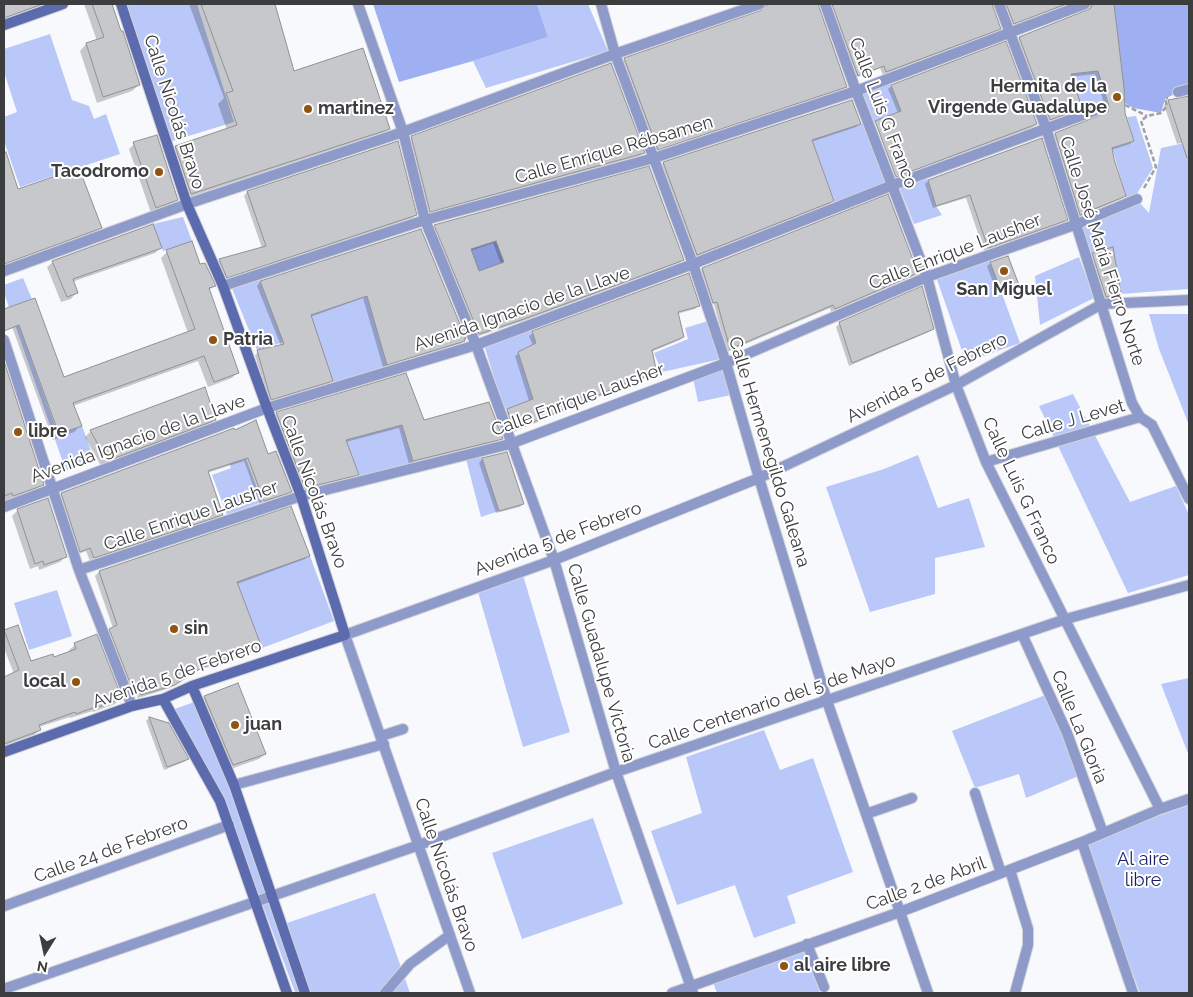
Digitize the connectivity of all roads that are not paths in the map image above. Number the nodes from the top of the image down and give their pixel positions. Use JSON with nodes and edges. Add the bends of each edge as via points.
{"nodes":[{"id":1,"x":64,"y":4,"type":"edge"},
{"id":2,"x":121,"y":4,"type":"edge"},
{"id":3,"x":358,"y":4,"type":"edge"},
{"id":4,"x":601,"y":4,"type":"edge"},
{"id":5,"x":760,"y":4,"type":"edge"},
{"id":6,"x":825,"y":4,"type":"edge"},
{"id":7,"x":999,"y":4,"type":"edge"},
{"id":8,"x":1085,"y":4,"type":"edge"},
{"id":9,"x":4,"y":25,"type":"edge"},
{"id":10,"x":1009,"y":33,"type":"junction"},
{"id":11,"x":615,"y":54,"type":"junction"},
{"id":12,"x":1189,"y":88,"type":"edge"},
{"id":13,"x":856,"y":91,"type":"junction"},
{"id":14,"x":1178,"y":92,"type":"road end"},
{"id":15,"x":1102,"y":108,"type":"dead end"},
{"id":16,"x":1046,"y":128,"type":"junction"},
{"id":17,"x":403,"y":132,"type":"junction"},
{"id":18,"x":654,"y":158,"type":"junction"},
{"id":19,"x":893,"y":186,"type":"junction"},
{"id":20,"x":1137,"y":199,"type":"road end"},
{"id":21,"x":188,"y":204,"type":"junction"},
{"id":22,"x":425,"y":220,"type":"junction"},
{"id":23,"x":1077,"y":224,"type":"junction"},
{"id":24,"x":693,"y":264,"type":"junction"},
{"id":25,"x":4,"y":271,"type":"edge"},
{"id":26,"x":927,"y":277,"type":"junction"},
{"id":27,"x":223,"y":286,"type":"junction"},
{"id":28,"x":1189,"y":300,"type":"edge"},
{"id":29,"x":1102,"y":304,"type":"junction"},
{"id":30,"x":4,"y":340,"type":"edge"},
{"id":31,"x":476,"y":345,"type":"junction"},
{"id":32,"x":726,"y":362,"type":"junction"},
{"id":33,"x":956,"y":385,"type":"junction"},
{"id":34,"x":267,"y":408,"type":"junction"},
{"id":35,"x":1140,"y":416,"type":"junction"},
{"id":36,"x":510,"y":444,"type":"junction"},
{"id":37,"x":986,"y":462,"type":"junction"},
{"id":38,"x":759,"y":478,"type":"junction"},
{"id":39,"x":52,"y":488,"type":"junction"},
{"id":40,"x":301,"y":496,"type":"junction"},
{"id":41,"x":1189,"y":499,"type":"edge"},
{"id":42,"x":4,"y":507,"type":"edge"},
{"id":43,"x":554,"y":560,"type":"junction"},
{"id":44,"x":78,"y":570,"type":"junction"},
{"id":45,"x":1189,"y":585,"type":"edge"},
{"id":46,"x":1066,"y":619,"type":"junction"},
{"id":47,"x":1022,"y":634,"type":"junction"},
{"id":48,"x":345,"y":635,"type":"junction"},
{"id":49,"x":192,"y":686,"type":"junction"},
{"id":50,"x":163,"y":699,"type":"junction"},
{"id":51,"x":827,"y":701,"type":"junction"},
{"id":52,"x":132,"y":706,"type":"junction"},
{"id":53,"x":403,"y":729,"type":"dead end"},
{"id":54,"x":382,"y":740,"type":"junction"},
{"id":55,"x":4,"y":752,"type":"edge"},
{"id":56,"x":616,"y":772,"type":"junction"},
{"id":57,"x":234,"y":784,"type":"junction"},
{"id":58,"x":975,"y":793,"type":"dead end"},
{"id":59,"x":912,"y":798,"type":"dead end"},
{"id":60,"x":1189,"y":799,"type":"edge"},
{"id":61,"x":1160,"y":809,"type":"junction"},
{"id":62,"x":866,"y":814,"type":"junction"},
{"id":63,"x":229,"y":825,"type":"junction"},
{"id":64,"x":1103,"y":833,"type":"junction"},
{"id":65,"x":1082,"y":842,"type":"junction"},
{"id":66,"x":419,"y":846,"type":"junction"},
{"id":67,"x":1005,"y":872,"type":"junction"},
{"id":68,"x":272,"y":896,"type":"junction"},
{"id":69,"x":256,"y":901,"type":"junction"},
{"id":70,"x":4,"y":906,"type":"edge"},
{"id":71,"x":900,"y":912,"type":"junction"},
{"id":72,"x":450,"y":935,"type":"junction"},
{"id":73,"x":807,"y":944,"type":"junction"},
{"id":74,"x":824,"y":987,"type":"dead end"},
{"id":75,"x":4,"y":989,"type":"edge"},
{"id":76,"x":692,"y":990,"type":"edge"},
{"id":77,"x":287,"y":993,"type":"edge"},
{"id":78,"x":306,"y":993,"type":"edge"},
{"id":79,"x":385,"y":993,"type":"edge"},
{"id":80,"x":470,"y":993,"type":"edge"},
{"id":81,"x":672,"y":993,"type":"edge"},
{"id":82,"x":928,"y":993,"type":"edge"},
{"id":83,"x":1015,"y":993,"type":"edge"},
{"id":84,"x":1134,"y":993,"type":"edge"}],
"edges":[{"from":1,"to":9,"type":"street"},
{"from":2,"to":21,"type":"street","name":"Calle Nicolás Bravo"},
{"from":3,"to":17,"type":"street","name":"Calle Guadalupe Victoria"},
{"from":4,"to":11,"type":"street","name":"Calle Hermenegildo Galeana"},
{"from":5,"to":11,"type":"street"},
{"from":6,"to":13,"type":"street","name":"Calle Luis G Franco"},
{"from":7,"to":10,"type":"street","name":"Calle José María Fierro Norte"},
{"from":8,"to":10,"type":"street","name":"Calle Enrique Rébsamen"},
{"from":10,"to":13,"type":"street","name":"Calle Enrique Rébsamen"},
{"from":10,"to":16,"type":"street","name":"Calle José María Fierro Norte"},
{"from":11,"to":17,"type":"street"},
{"from":11,"to":18,"type":"street","name":"Calle Hermenegildo Galeana"},
{"from":12,"to":14,"type":"street"},
{"from":13,"to":18,"type":"street","name":"Calle Enrique Rébsamen"},
{"from":13,"to":19,"type":"street","name":"Calle Luis G Franco"},
{"from":15,"to":16,"type":"street","name":"Avenida Ignacio de la Llave"},
{"from":16,"to":19,"type":"street","name":"Avenida Ignacio de la Llave"},
{"from":16,"to":23,"type":"street","name":"Calle José María Fierro Norte"},
{"from":17,"to":21,"type":"street"},
{"from":17,"to":22,"type":"street","name":"Calle Guadalupe Victoria"},
{"from":18,"to":22,"type":"street","name":"Calle Enrique Rébsamen"},
{"from":18,"to":24,"type":"street","name":"Calle Hermenegildo Galeana"},
{"from":19,"to":24,"type":"street","name":"Avenida Ignacio de la Llave"},
{"from":19,"to":26,"type":"street","name":"Calle Luis G Franco"},
{"from":20,"to":23,"type":"street","name":"Calle Enrique Lausher"},
{"from":21,"to":25,"type":"street"},
{"from":21,"to":27,"type":"street","name":"Calle Nicolás Bravo"},
{"from":22,"to":27,"type":"street","name":"Calle Enrique Rébsamen"},
{"from":22,"to":31,"type":"street","name":"Calle Guadalupe Victoria"},
{"from":23,"to":26,"type":"street","name":"Calle Enrique Lausher"},
{"from":23,"to":29,"type":"street","name":"Calle José María Fierro Norte"},
{"from":24,"to":31,"type":"street","name":"Avenida Ignacio de la Llave"},
{"from":24,"to":32,"type":"street","name":"Calle Hermenegildo Galeana"},
{"from":26,"to":32,"type":"street","name":"Calle Enrique Lausher"},
{"from":26,"to":33,"type":"street","name":"Calle Luis G Franco"},
{"from":27,"to":34,"type":"street","name":"Calle Nicolás Bravo"},
{"from":28,"to":29,"type":"street"},
{"from":29,"to":33,"type":"street","name":"Avenida 5 de Febrero"},
{"from":29,"to":35,"type":"street","name":"Calle José María Fierro Norte","via":[[1132,403]]},
{"from":30,"to":39,"type":"street"},
{"from":31,"to":34,"type":"street","name":"Avenida Ignacio de la Llave"},
{"from":31,"to":36,"type":"street","name":"Calle Guadalupe Victoria"},
{"from":32,"to":36,"type":"street","name":"Calle Enrique Lausher"},
{"from":32,"to":38,"type":"street","name":"Calle Hermenegildo Galeana"},
{"from":33,"to":37,"type":"street","name":"Calle Luis G Franco"},
{"from":33,"to":38,"type":"street","name":"Avenida 5 de Febrero"},
{"from":34,"to":39,"type":"street","name":"Avenida Ignacio de la Llave"},
{"from":34,"to":40,"type":"street","name":"Calle Nicolás Bravo"},
{"from":35,"to":37,"type":"street","name":"Calle J Levet"},
{"from":35,"to":41,"type":"street","name":"Calle José María Fierro Norte","via":[[1152,425]]},
{"from":36,"to":40,"type":"street","name":"Calle Enrique Lausher"},
{"from":36,"to":43,"type":"street","name":"Calle Guadalupe Victoria"},
{"from":37,"to":46,"type":"street","name":"Calle Luis G Franco"},
{"from":38,"to":43,"type":"street","name":"Avenida 5 de Febrero"},
{"from":38,"to":51,"type":"street","name":"Calle Hermenegildo Galeana"},
{"from":39,"to":42,"type":"street","name":"Avenida Ignacio de la Llave"},
{"from":39,"to":44,"type":"street"},
{"from":40,"to":44,"type":"street","name":"Calle Enrique Lausher"},
{"from":40,"to":48,"type":"street","name":"Calle Nicolás Bravo"},
{"from":43,"to":48,"type":"street","name":"Avenida 5 de Febrero"},
{"from":43,"to":56,"type":"street","name":"Calle Guadalupe Victoria"},
{"from":44,"to":52,"type":"street"},
{"from":45,"to":46,"type":"street","name":"Calle Centenario del 5 de Mayo"},
{"from":46,"to":47,"type":"street","name":"Calle Centenario del 5 de Mayo"},
{"from":46,"to":61,"type":"street","name":"Calle Luis G Franco"},
{"from":47,"to":51,"type":"street","name":"Calle Centenario del 5 de Mayo"},
{"from":47,"to":64,"type":"street","name":"Calle La Gloria","via":[[1067,733]]},
{"from":48,"to":49,"type":"street","name":"Avenida 5 de Febrero"},
{"from":48,"to":54,"type":"street","name":"Calle Nicolás Bravo"},
{"from":49,"to":50,"type":"street","name":"Avenida 5 de Febrero"},
{"from":49,"to":57,"type":"street"},
{"from":50,"to":52,"type":"street","name":"Avenida 5 de Febrero"},
{"from":50,"to":63,"type":"street","via":[[220,801]]},
{"from":51,"to":56,"type":"street","name":"Calle Centenario del 5 de Mayo"},
{"from":51,"to":62,"type":"street","name":"Calle Hermenegildo Galeana"},
{"from":52,"to":55,"type":"street","name":"Avenida 5 de Febrero"},
{"from":53,"to":54,"type":"street"},
{"from":54,"to":57,"type":"street"},
{"from":54,"to":66,"type":"street","name":"Calle Nicolás Bravo"},
{"from":56,"to":66,"type":"street","name":"Calle Centenario del 5 de Mayo"},
{"from":56,"to":76,"type":"street","name":"Calle Guadalupe Victoria"},
{"from":57,"to":68,"type":"street"},
{"from":58,"to":67,"type":"street"},
{"from":59,"to":62,"type":"street"},
{"from":60,"to":61,"type":"street","name":"Calle 2 de Abril"},
{"from":61,"to":64,"type":"street","name":"Calle 2 de Abril"},
{"from":62,"to":71,"type":"street","name":"Calle Hermenegildo Galeana"},
{"from":63,"to":69,"type":"street"},
{"from":63,"to":70,"type":"street","name":"Calle 24 de Febrero"},
{"from":64,"to":65,"type":"street","name":"Calle 2 de Abril"},
{"from":65,"to":67,"type":"street","name":"Calle 2 de Abril"},
{"from":65,"to":84,"type":"street"},
{"from":66,"to":68,"type":"street","name":"Calle Centenario del 5 de Mayo"},
{"from":66,"to":72,"type":"street","name":"Calle Nicolás Bravo"},
{"from":67,"to":71,"type":"street","name":"Calle 2 de Abril"},
{"from":67,"to":83,"type":"street","via":[[1028,929],[1028,945]]},
{"from":68,"to":69,"type":"street","name":"Calle Centenario del 5 de Mayo"},
{"from":68,"to":78,"type":"street"},
{"from":69,"to":75,"type":"street","name":"Calle Centenario del 5 de Mayo"},
{"from":69,"to":77,"type":"street"},
{"from":71,"to":73,"type":"street","name":"Calle 2 de Abril"},
{"from":71,"to":82,"type":"street","name":"Calle Hermenegildo Galeana"},
{"from":72,"to":79,"type":"street","via":[[410,964]]},
{"from":72,"to":80,"type":"street","name":"Calle Nicolás Bravo"},
{"from":73,"to":74,"type":"street"},
{"from":73,"to":76,"type":"street","name":"Calle 2 de Abril"},
{"from":76,"to":81,"type":"street","name":"Calle 2 de Abril"}]}
